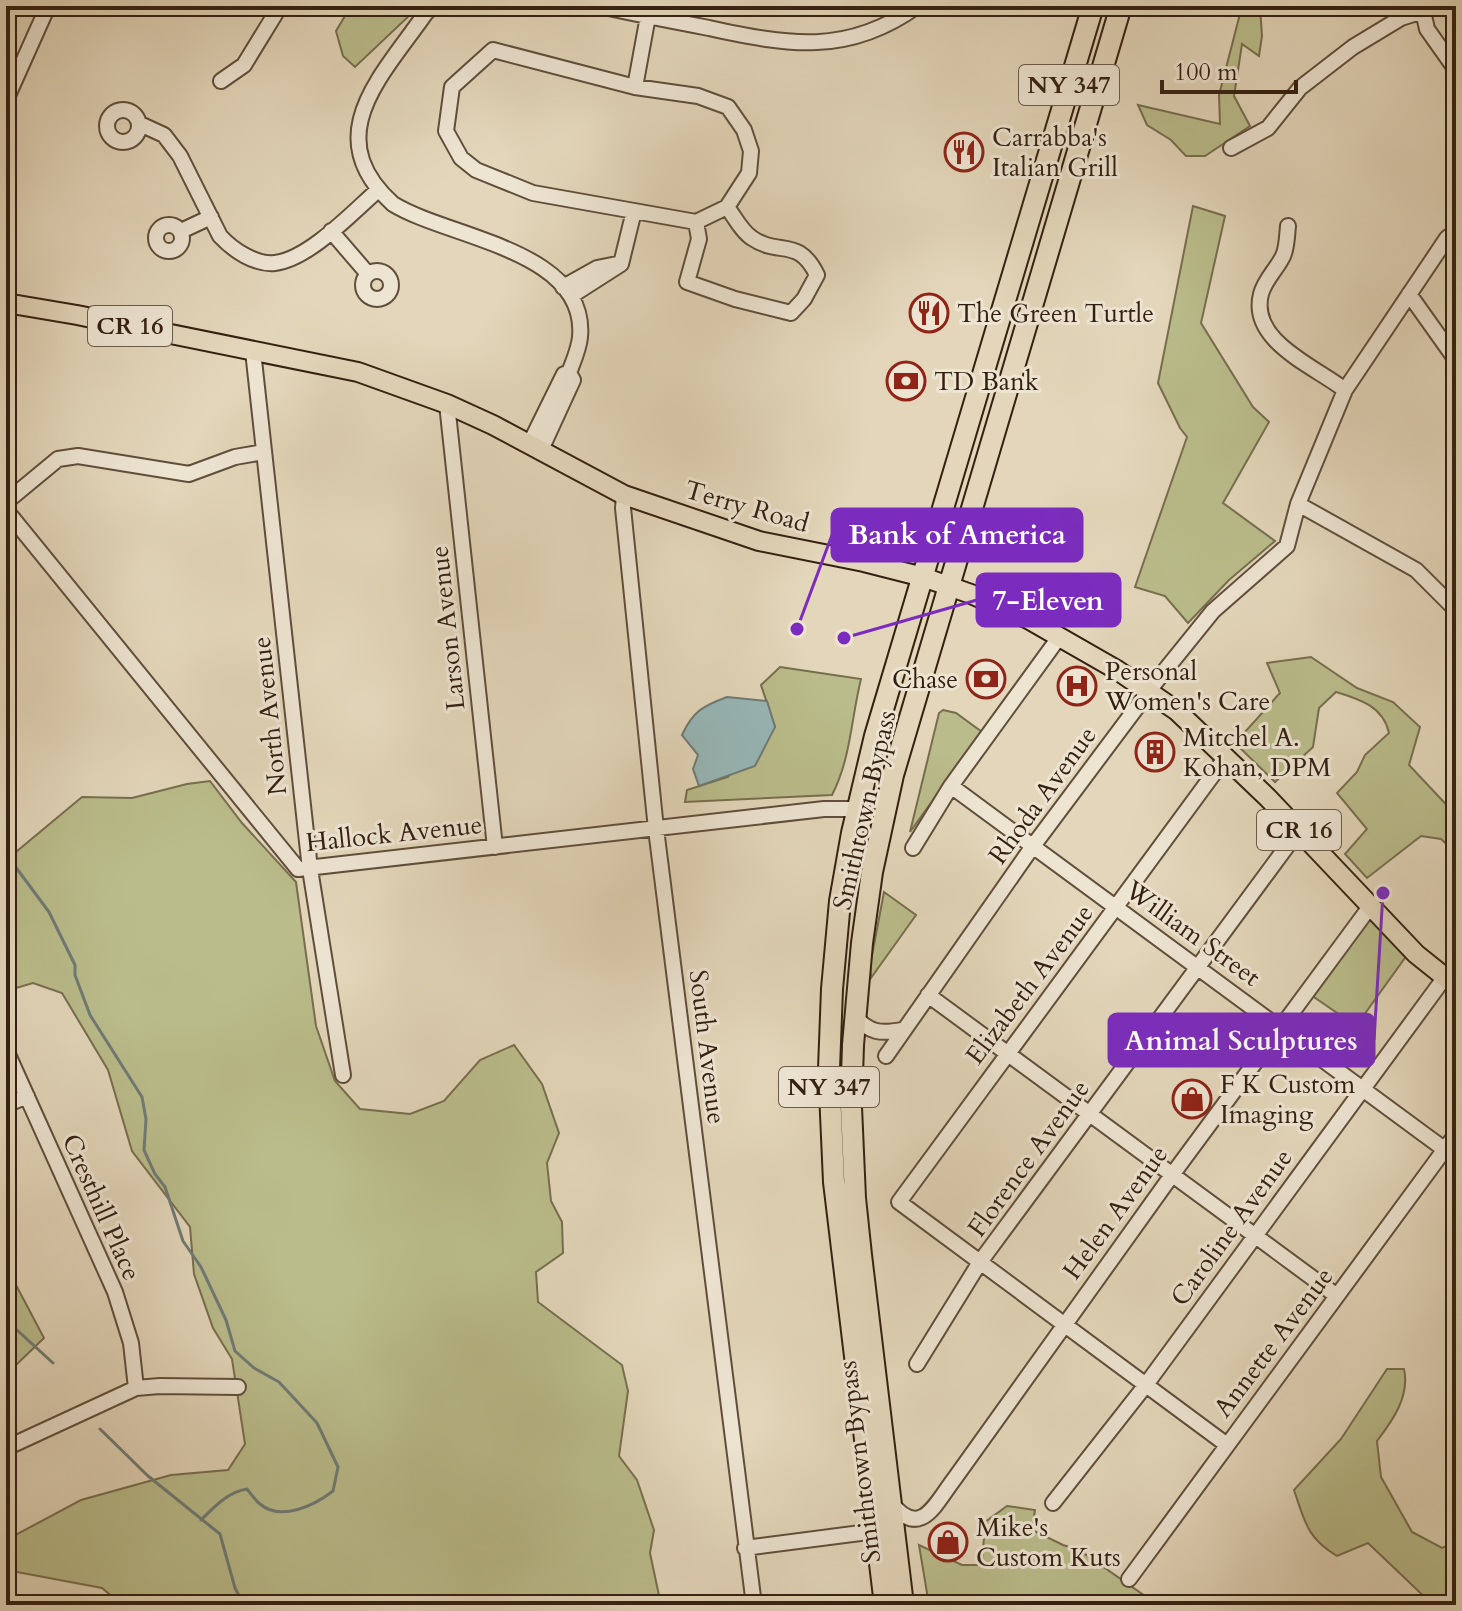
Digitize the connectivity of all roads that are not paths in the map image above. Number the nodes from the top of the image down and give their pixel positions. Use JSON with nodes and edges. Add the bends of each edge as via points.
{"nodes":[{"id":1,"x":48,"y":6,"type":"edge"},
{"id":2,"x":276,"y":6,"type":"edge"},
{"id":3,"x":433,"y":6,"type":"edge"},
{"id":4,"x":599,"y":6,"type":"edge"},
{"id":5,"x":917,"y":6,"type":"edge"},
{"id":6,"x":1093,"y":6,"type":"edge"},
{"id":7,"x":1121,"y":6,"type":"edge"},
{"id":8,"x":1424,"y":9,"type":"edge"},
{"id":9,"x":648,"y":16,"type":"junction"},
{"id":10,"x":1456,"y":70,"type":"edge"},
{"id":11,"x":221,"y":81,"type":"dead end"},
{"id":12,"x":635,"y":87,"type":"junction"},
{"id":13,"x":6,"y":100,"type":"edge"},
{"id":14,"x":140,"y":124,"type":"dead end"},
{"id":15,"x":1231,"y":148,"type":"dead end"},
{"id":16,"x":378,"y":190,"type":"junction"},
{"id":17,"x":727,"y":207,"type":"junction"},
{"id":18,"x":634,"y":211,"type":"junction"},
{"id":19,"x":211,"y":217,"type":"junction"},
{"id":20,"x":696,"y":222,"type":"junction"},
{"id":21,"x":1288,"y":226,"type":"dead end"},
{"id":22,"x":181,"y":231,"type":"dead end"},
{"id":23,"x":331,"y":231,"type":"junction"},
{"id":24,"x":1456,"y":231,"type":"edge"},
{"id":25,"x":368,"y":274,"type":"dead end"},
{"id":26,"x":567,"y":291,"type":"junction"},
{"id":27,"x":1409,"y":294,"type":"junction"},
{"id":28,"x":6,"y":303,"type":"edge"},
{"id":29,"x":253,"y":351,"type":"junction"},
{"id":30,"x":1456,"y":360,"type":"edge"},
{"id":31,"x":1345,"y":390,"type":"junction"},
{"id":32,"x":447,"y":404,"type":"junction"},
{"id":33,"x":534,"y":449,"type":"junction"},
{"id":34,"x":264,"y":452,"type":"junction"},
{"id":35,"x":624,"y":495,"type":"junction"},
{"id":36,"x":1298,"y":504,"type":"junction"},
{"id":37,"x":7,"y":511,"type":"edge"},
{"id":38,"x":923,"y":577,"type":"junction"},
{"id":39,"x":949,"y":586,"type":"junction"},
{"id":40,"x":1456,"y":610,"type":"edge"},
{"id":41,"x":1060,"y":636,"type":"junction"},
{"id":42,"x":1149,"y":691,"type":"junction"},
{"id":43,"x":1226,"y":757,"type":"junction"},
{"id":44,"x":951,"y":786,"type":"junction"},
{"id":45,"x":858,"y":809,"type":"junction"},
{"id":46,"x":656,"y":829,"type":"junction"},
{"id":47,"x":1299,"y":830,"type":"junction"},
{"id":48,"x":1033,"y":846,"type":"junction"},
{"id":49,"x":495,"y":847,"type":"junction"},
{"id":50,"x":913,"y":848,"type":"dead end"},
{"id":51,"x":310,"y":869,"type":"junction"},
{"id":52,"x":1372,"y":904,"type":"junction"},
{"id":53,"x":1116,"y":907,"type":"junction"},
{"id":54,"x":1198,"y":966,"type":"junction"},
{"id":55,"x":1451,"y":982,"type":"edge"},
{"id":56,"x":928,"y":995,"type":"junction"},
{"id":57,"x":854,"y":1016,"type":"junction"},
{"id":58,"x":1281,"y":1028,"type":"junction"},
{"id":59,"x":902,"y":1030,"type":"junction"},
{"id":60,"x":6,"y":1050,"type":"edge"},
{"id":61,"x":1007,"y":1054,"type":"junction"},
{"id":62,"x":886,"y":1056,"type":"dead end"},
{"id":63,"x":343,"y":1075,"type":"dead end"},
{"id":64,"x":1363,"y":1088,"type":"junction"},
{"id":65,"x":27,"y":1096,"type":"junction"},
{"id":66,"x":6,"y":1105,"type":"edge"},
{"id":67,"x":1089,"y":1114,"type":"junction"},
{"id":68,"x":1456,"y":1134,"type":"edge"},
{"id":69,"x":1444,"y":1149,"type":"junction"},
{"id":70,"x":1172,"y":1175,"type":"junction"},
{"id":71,"x":1254,"y":1235,"type":"junction"},
{"id":72,"x":980,"y":1262,"type":"junction"},
{"id":73,"x":1337,"y":1296,"type":"junction"},
{"id":74,"x":1063,"y":1325,"type":"junction"},
{"id":75,"x":917,"y":1364,"type":"dead end"},
{"id":76,"x":1145,"y":1386,"type":"junction"},
{"id":77,"x":238,"y":1387,"type":"dead end"},
{"id":78,"x":136,"y":1388,"type":"junction"},
{"id":79,"x":1227,"y":1445,"type":"junction"},
{"id":80,"x":6,"y":1448,"type":"edge"},
{"id":81,"x":891,"y":1503,"type":"junction"},
{"id":82,"x":1053,"y":1503,"type":"dead end"},
{"id":83,"x":876,"y":1531,"type":"junction"},
{"id":84,"x":745,"y":1548,"type":"junction"},
{"id":85,"x":1129,"y":1579,"type":"dead end"},
{"id":86,"x":754,"y":1605,"type":"edge"},
{"id":87,"x":885,"y":1605,"type":"edge"},
{"id":88,"x":903,"y":1605,"type":"edge"}],
"edges":[{"from":1,"to":13,"type":"street"},
{"from":2,"to":11,"type":"street","via":[[244,65]]},
{"from":3,"to":16,"type":"street","via":[[362,109],[361,160]]},
{"from":4,"to":9,"type":"street"},
{"from":5,"to":9,"type":"street","via":[[875,30],[820,44],[764,40]]},
{"from":6,"to":38,"type":"highway","name":"Smithtown Bypass","number":"NY 347"},
{"from":7,"to":39,"type":"highway","name":"Smithtown Bypass","number":"NY 347"},
{"from":8,"to":10,"type":"street","via":[[1427,29]]},
{"from":8,"to":15,"type":"street","via":[[1353,47],[1300,88],[1268,128]]},
{"from":9,"to":12,"type":"street"},
{"from":12,"to":17,"type":"street","via":[[698,96],[728,107],[751,151],[749,173]]},
{"from":12,"to":18,"type":"street","via":[[493,50],[452,87],[446,131],[461,158],[476,170],[533,193]]},
{"from":14,"to":19,"type":"street","via":[[164,135]]},
{"from":16,"to":23,"type":"street"},
{"from":16,"to":26,"type":"street","via":[[402,210],[543,267]]},
{"from":17,"to":20,"type":"street"},
{"from":17,"to":20,"type":"street","via":[[752,238],[803,253],[810,260],[817,275],[791,313],[687,282],[699,239]]},
{"from":18,"to":20,"type":"street"},
{"from":18,"to":26,"type":"street","via":[[621,264],[597,268]]},
{"from":19,"to":22,"type":"street"},
{"from":19,"to":23,"type":"street","via":[[230,247],[253,260],[275,263],[301,253]]},
{"from":21,"to":31,"type":"street","via":[[1284,255],[1261,294],[1263,326],[1275,342]]},
{"from":23,"to":25,"type":"street"},
{"from":24,"to":27,"type":"street","name":"Rhoda Avenue"},
{"from":26,"to":33,"type":"street","via":[[579,318],[569,373],[573,380]]},
{"from":27,"to":30,"type":"street"},
{"from":27,"to":31,"type":"street","name":"Rhoda Avenue"},
{"from":28,"to":29,"type":"main road","name":"Terry Road","number":"CR 16"},
{"from":29,"to":32,"type":"main road","name":"Terry Road","number":"CR 16","via":[[358,372]]},
{"from":29,"to":34,"type":"street","name":"North Avenue"},
{"from":31,"to":36,"type":"street","name":"Rhoda Avenue"},
{"from":32,"to":33,"type":"main road","name":"Terry Road","number":"CR 16"},
{"from":32,"to":49,"type":"street","name":"Larson Avenue"},
{"from":33,"to":35,"type":"main road","name":"Terry Road","number":"CR 16"},
{"from":34,"to":37,"type":"street","via":[[189,474],[78,456],[58,459]]},
{"from":34,"to":51,"type":"street","name":"North Avenue"},
{"from":35,"to":38,"type":"main road","name":"Terry Road","number":"CR 16","via":[[759,541]]},
{"from":35,"to":46,"type":"street","name":"South Avenue"},
{"from":36,"to":40,"type":"street","via":[[1416,570]]},
{"from":36,"to":42,"type":"street","name":"Rhoda Avenue","via":[[1287,546],[1213,611]]},
{"from":37,"to":51,"type":"street","name":"Hallock Avenue","via":[[298,869]]},
{"from":38,"to":39,"type":"main road","name":"Terry Road","number":"CR 16"},
{"from":38,"to":45,"type":"highway","name":"Smithtown Bypass","number":"NY 347"},
{"from":39,"to":41,"type":"main road","name":"Terry Road","number":"CR 16"},
{"from":39,"to":57,"type":"highway","name":"Smithtown Bypass","number":"NY 347","via":[[893,775]]},
{"from":41,"to":42,"type":"main road","name":"Terry Road","number":"CR 16"},
{"from":41,"to":44,"type":"street"},
{"from":42,"to":43,"type":"main road","name":"Terry Road","number":"CR 16"},
{"from":42,"to":48,"type":"street","name":"Rhoda Avenue"},
{"from":43,"to":47,"type":"main road","name":"Terry Road","number":"CR 16"},
{"from":43,"to":53,"type":"street","name":"Elizabeth Avenue"},
{"from":44,"to":48,"type":"street","name":"William Street"},
{"from":44,"to":50,"type":"street"},
{"from":45,"to":46,"type":"street","name":"Hallock Avenue"},
{"from":45,"to":83,"type":"highway","name":"Smithtown Bypass","number":"NY 347","via":[[835,946],[829,1100]]},
{"from":46,"to":49,"type":"street","name":"Hallock Avenue"},
{"from":46,"to":84,"type":"street","name":"South Avenue"},
{"from":47,"to":52,"type":"main road","name":"Terry Road","number":"CR 16"},
{"from":47,"to":54,"type":"street","name":"Florence Avenue"},
{"from":48,"to":53,"type":"street","name":"William Street"},
{"from":48,"to":56,"type":"street","name":"Rhoda Avenue"},
{"from":49,"to":51,"type":"street","name":"Hallock Avenue"},
{"from":51,"to":63,"type":"street","name":"North Avenue"},
{"from":52,"to":55,"type":"main road","name":"Terry Road","number":"CR 16","via":[[1416,954]]},
{"from":52,"to":58,"type":"street","name":"Helen Avenue"},
{"from":53,"to":54,"type":"street","name":"William Street"},
{"from":53,"to":61,"type":"street","name":"Elizabeth Avenue"},
{"from":54,"to":58,"type":"street","name":"William Street"},
{"from":54,"to":67,"type":"street","name":"Florence Avenue"},
{"from":55,"to":64,"type":"street","name":"Caroline Avenue"},
{"from":56,"to":59,"type":"street","name":"Rhoda Avenue"},
{"from":56,"to":61,"type":"street"},
{"from":57,"to":59,"type":"street","via":[[878,1033]]},
{"from":57,"to":81,"type":"highway","name":"Smithtown Bypass","number":"NY 347","via":[[855,1198]]},
{"from":58,"to":64,"type":"street","name":"William Street"},
{"from":58,"to":70,"type":"street","name":"Helen Avenue"},
{"from":59,"to":62,"type":"street","name":"Rhoda Avenue"},
{"from":60,"to":65,"type":"street","name":"Cresthill Place"},
{"from":61,"to":67,"type":"street"},
{"from":61,"to":72,"type":"street","name":"Elizabeth Avenue","via":[[899,1202]]},
{"from":64,"to":69,"type":"street","name":"William Street"},
{"from":64,"to":71,"type":"street","name":"Caroline Avenue"},
{"from":65,"to":66,"type":"street"},
{"from":65,"to":78,"type":"street","name":"Cresthill Place","via":[[115,1292],[131,1343]]},
{"from":67,"to":70,"type":"street"},
{"from":67,"to":72,"type":"street","name":"Florence Avenue"},
{"from":68,"to":69,"type":"street","name":"Annette Avenue"},
{"from":69,"to":73,"type":"street","name":"Annette Avenue"},
{"from":70,"to":71,"type":"street"},
{"from":70,"to":74,"type":"street","name":"Helen Avenue"},
{"from":71,"to":73,"type":"street"},
{"from":71,"to":76,"type":"street","name":"Caroline Avenue"},
{"from":72,"to":74,"type":"street"},
{"from":72,"to":75,"type":"street","name":"Florence Avenue"},
{"from":73,"to":79,"type":"street","name":"Annette Avenue"},
{"from":74,"to":76,"type":"street"},
{"from":74,"to":81,"type":"street","name":"Helen Avenue","via":[[924,1517],[905,1518]]},
{"from":76,"to":79,"type":"street"},
{"from":76,"to":82,"type":"street","name":"Caroline Avenue"},
{"from":77,"to":78,"type":"street"},
{"from":78,"to":80,"type":"street"},
{"from":79,"to":85,"type":"street","name":"Annette Avenue"},
{"from":81,"to":88,"type":"highway","name":"Smithtown Bypass","number":"NY 347"},
{"from":83,"to":84,"type":"street"},
{"from":83,"to":87,"type":"highway","name":"Smithtown Bypass","number":"NY 347"},
{"from":84,"to":86,"type":"street","name":"South Avenue"}]}
